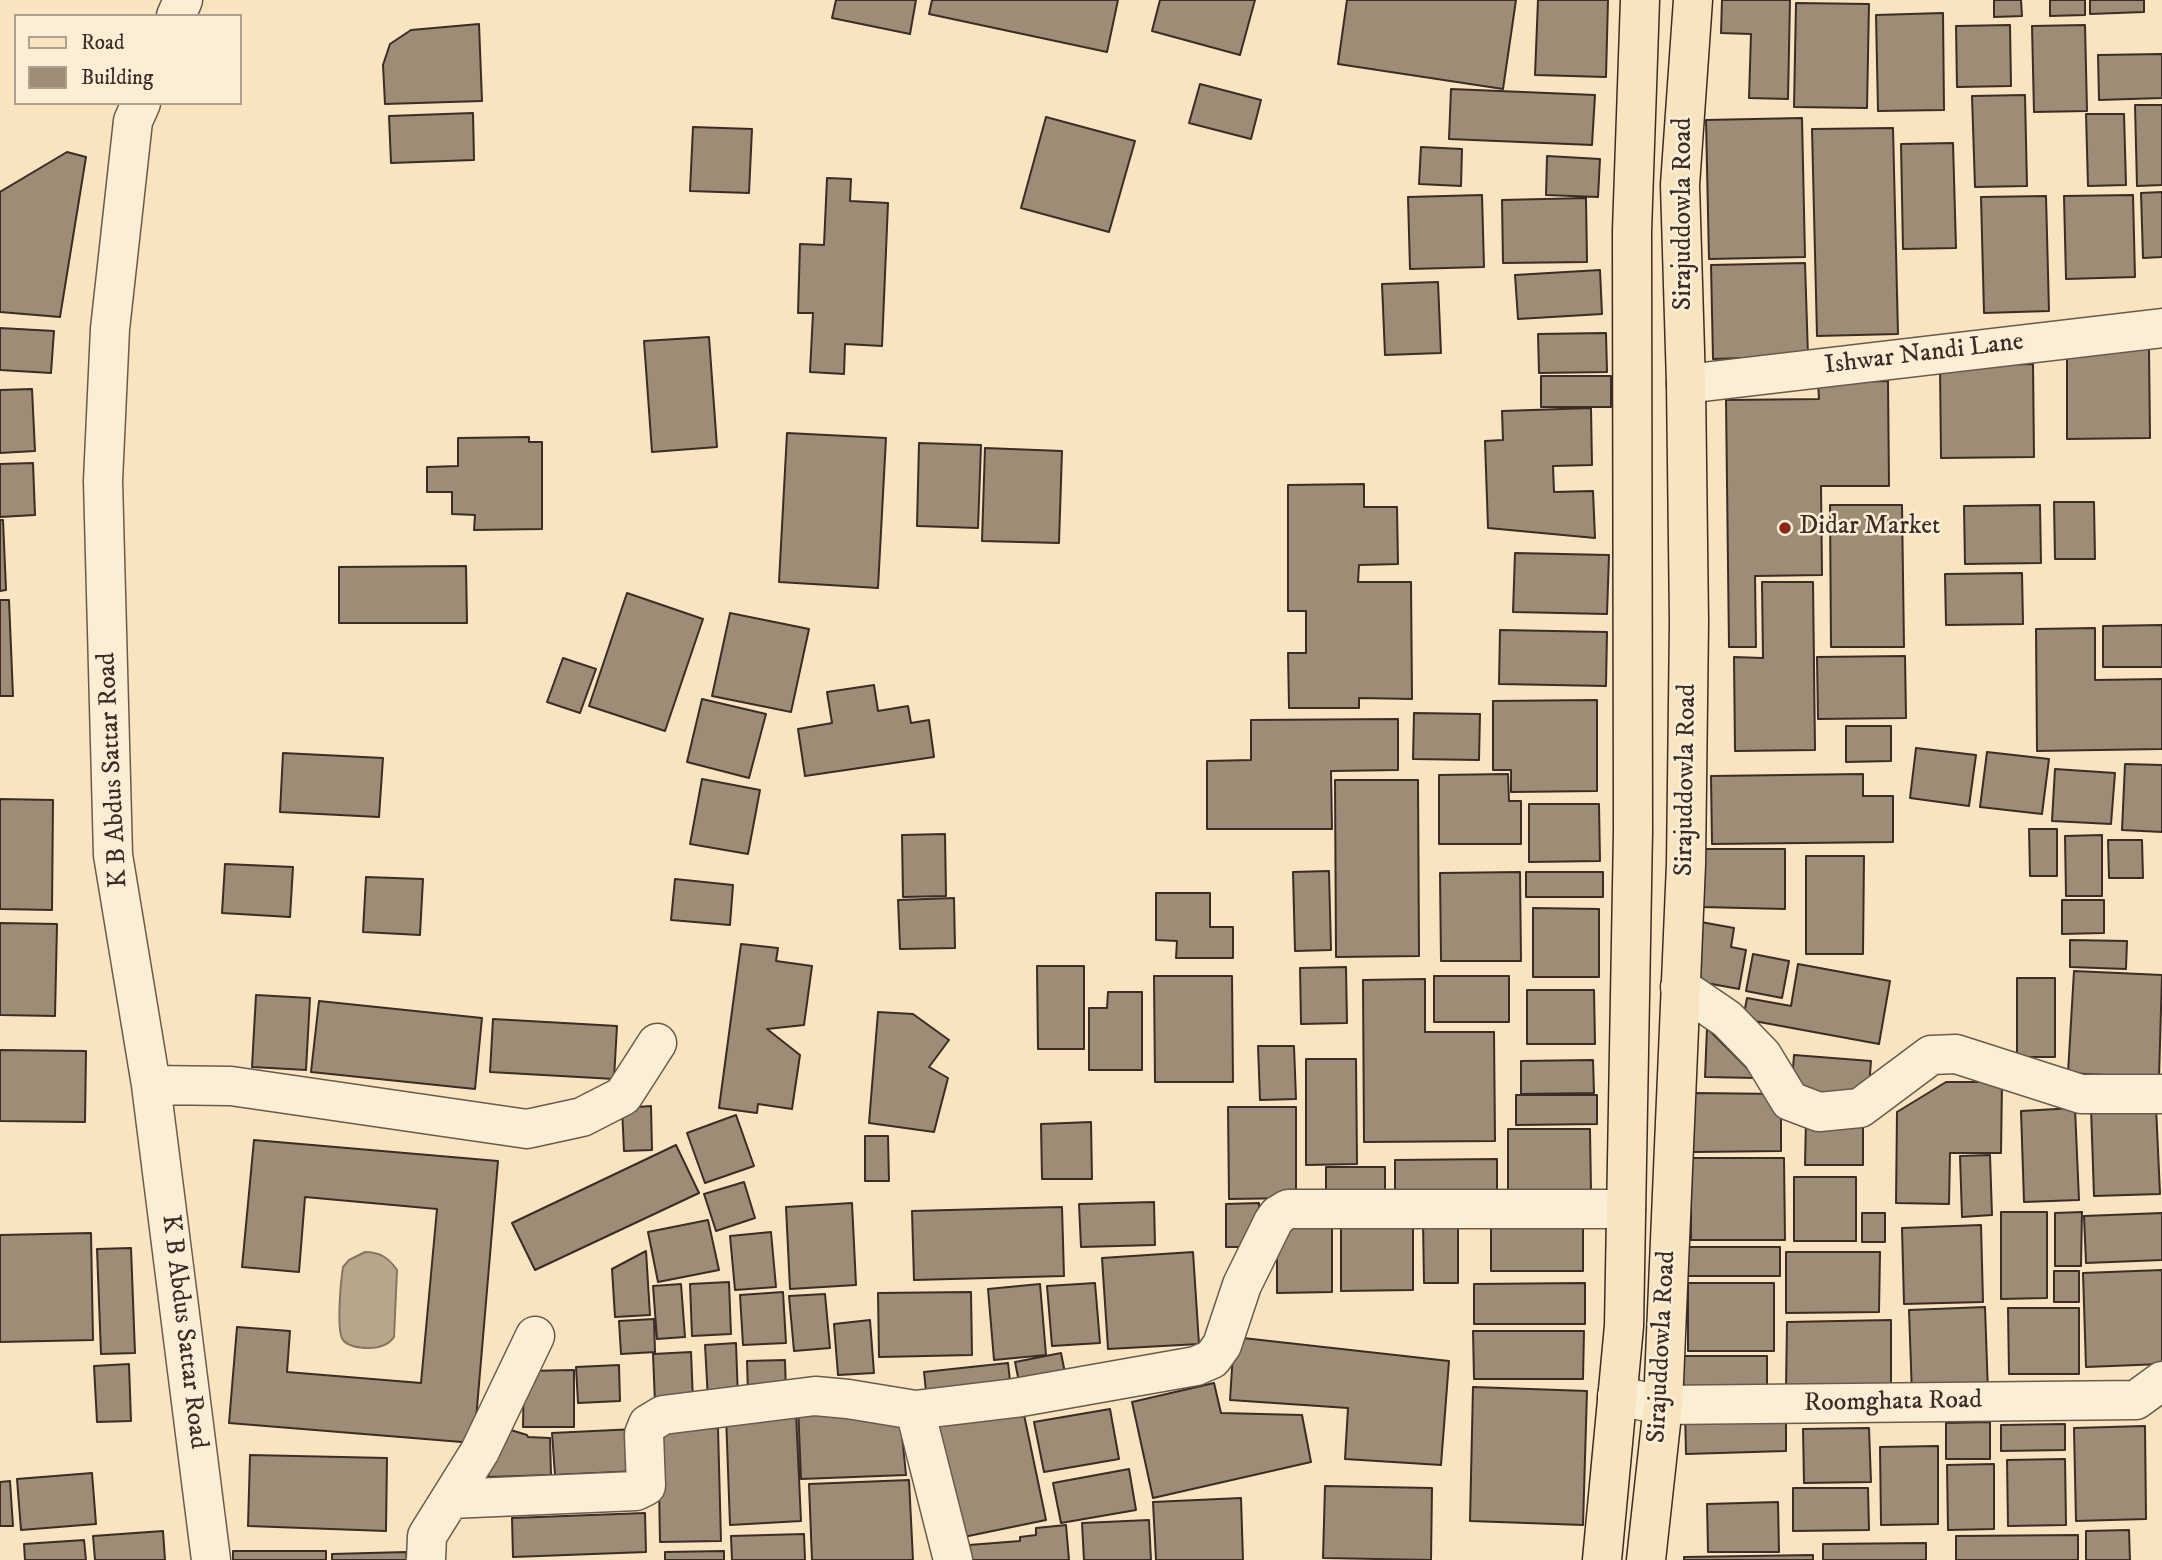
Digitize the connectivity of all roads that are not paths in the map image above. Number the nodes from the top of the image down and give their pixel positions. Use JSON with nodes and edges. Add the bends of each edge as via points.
{"nodes":[{"id":1,"x":1640,"y":0,"type":"edge"},
{"id":2,"x":1693,"y":0,"type":"edge"},
{"id":3,"x":140,"y":105,"type":"edge"},
{"id":4,"x":2162,"y":328,"type":"edge"},
{"id":5,"x":1686,"y":384,"type":"junction"},
{"id":6,"x":1680,"y":987,"type":"junction"},
{"id":7,"x":657,"y":1043,"type":"dead end"},
{"id":8,"x":151,"y":1085,"type":"junction"},
{"id":9,"x":2162,"y":1094,"type":"edge"},
{"id":10,"x":1626,"y":1209,"type":"junction"},
{"id":11,"x":535,"y":1336,"type":"dead end"},
{"id":12,"x":2162,"y":1381,"type":"edge"},
{"id":13,"x":1617,"y":1395,"type":"junction"},
{"id":14,"x":1663,"y":1405,"type":"junction"},
{"id":15,"x":915,"y":1410,"type":"junction"},
{"id":16,"x":450,"y":1499,"type":"junction"},
{"id":17,"x":211,"y":1560,"type":"edge"},
{"id":18,"x":426,"y":1560,"type":"edge"},
{"id":19,"x":953,"y":1560,"type":"edge"},
{"id":20,"x":1602,"y":1560,"type":"edge"},
{"id":21,"x":1646,"y":1560,"type":"edge"}],
"edges":[{"from":1,"to":10,"type":"main road","name":"Sirajuddowla Road","via":[[1632,231],[1633,804]]},
{"from":2,"to":5,"type":"main road","name":"Sirajuddowla Road","via":[[1680,185]]},
{"from":3,"to":8,"type":"street","name":"K B Abdus Sattar Road","via":[[133,121],[110,329],[103,481],[113,855]]},
{"from":4,"to":5,"type":"street","name":"Ishwar Nandi Lane"},
{"from":5,"to":6,"type":"main road","name":"Sirajuddowla Road","via":[[1689,622]]},
{"from":6,"to":9,"type":"street","via":[[1727,1019],[1762,1055],[1790,1101],[1819,1112],[1860,1108],[1931,1055],[1956,1054],[2081,1094]]},
{"from":6,"to":14,"type":"main road","name":"Sirajuddowla Road"},
{"from":7,"to":8,"type":"street","via":[[623,1096],[582,1116],[527,1129],[231,1086]]},
{"from":8,"to":17,"type":"street","name":"K B Abdus Sattar Road"},
{"from":10,"to":13,"type":"main road","name":"Sirajuddowla Road","via":[[1624,1326]]},
{"from":10,"to":15,"type":"street","via":[[1289,1209],[1273,1222],[1212,1359],[1196,1366],[1041,1393]]},
{"from":11,"to":16,"type":"street","via":[[480,1451]]},
{"from":12,"to":14,"type":"street","name":"Roomghata Road","via":[[2136,1400]]},
{"from":13,"to":14,"type":"street","name":"Roomghata Road"},
{"from":13,"to":20,"type":"main road","name":"Sirajuddowla Road"},
{"from":14,"to":21,"type":"main road","name":"Sirajuddowla Road"},
{"from":15,"to":16,"type":"street","via":[[815,1396],[663,1415],[648,1424],[643,1434],[646,1486],[636,1491]]},
{"from":15,"to":19,"type":"street"},
{"from":16,"to":18,"type":"street","via":[[427,1536]]}]}
